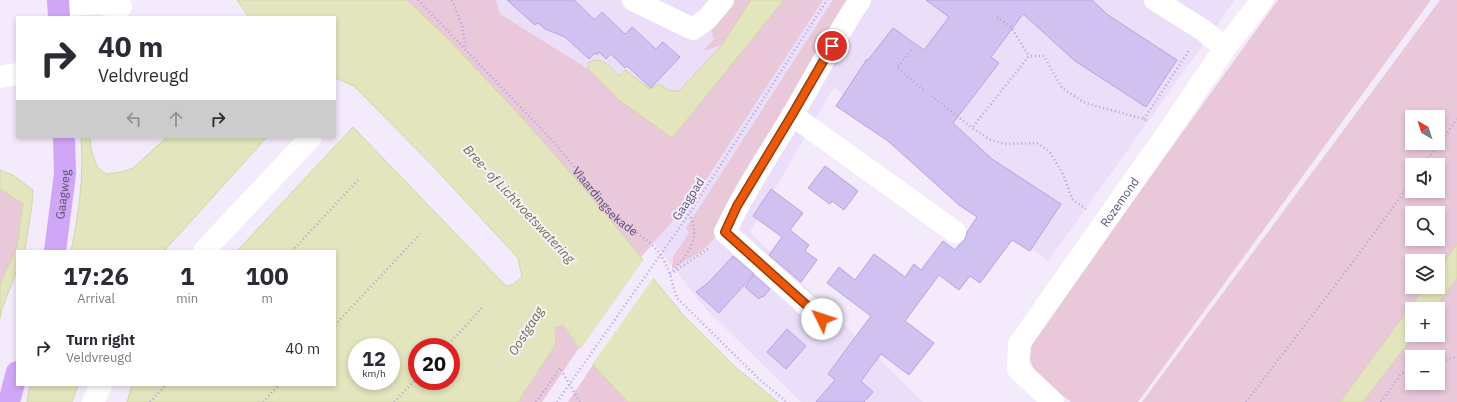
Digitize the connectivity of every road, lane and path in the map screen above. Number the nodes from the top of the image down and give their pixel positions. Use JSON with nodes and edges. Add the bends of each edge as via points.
{"nodes":[{"id":1,"x":418,"y":0,"type":"edge"},
{"id":2,"x":452,"y":0,"type":"edge"},
{"id":3,"x":633,"y":0,"type":"edge"},
{"id":4,"x":723,"y":0,"type":"edge"},
{"id":5,"x":827,"y":0,"type":"edge"},
{"id":6,"x":860,"y":0,"type":"edge"},
{"id":7,"x":1155,"y":0,"type":"edge"},
{"id":8,"x":1262,"y":0,"type":"edge"},
{"id":9,"x":121,"y":7,"type":"dead end"},
{"id":10,"x":59,"y":8,"type":"edge"},
{"id":11,"x":997,"y":17,"type":"dead end"},
{"id":12,"x":1203,"y":30,"type":"junction"},
{"id":13,"x":1225,"y":48,"type":"junction"},
{"id":14,"x":466,"y":49,"type":"junction"},
{"id":15,"x":911,"y":50,"type":"dead end"},
{"id":16,"x":1029,"y":56,"type":"junction"},
{"id":17,"x":16,"y":74,"type":"edge"},
{"id":18,"x":0,"y":77,"type":"edge"},
{"id":19,"x":924,"y":90,"type":"dead end"},
{"id":20,"x":932,"y":96,"type":"dead end"},
{"id":21,"x":792,"y":115,"type":"junction"},
{"id":22,"x":1144,"y":119,"type":"junction"},
{"id":23,"x":1457,"y":119,"type":"edge"},
{"id":24,"x":972,"y":128,"type":"junction"},
{"id":25,"x":1166,"y":135,"type":"junction"},
{"id":26,"x":64,"y":138,"type":"edge"},
{"id":27,"x":310,"y":138,"type":"edge"},
{"id":28,"x":1429,"y":158,"type":"edge"},
{"id":29,"x":358,"y":180,"type":"dead end"},
{"id":30,"x":1405,"y":191,"type":"edge"},
{"id":31,"x":689,"y":214,"type":"junction"},
{"id":32,"x":1105,"y":223,"type":"junction"},
{"id":33,"x":725,"y":232,"type":"junction"},
{"id":34,"x":955,"y":232,"type":"dead end"},
{"id":35,"x":420,"y":234,"type":"dead end"},
{"id":36,"x":55,"y":250,"type":"edge"},
{"id":37,"x":205,"y":250,"type":"edge"},
{"id":38,"x":293,"y":250,"type":"edge"},
{"id":39,"x":670,"y":274,"type":"junction"},
{"id":40,"x":482,"y":308,"type":"dead end"},
{"id":41,"x":822,"y":319,"type":"dead end"},
{"id":42,"x":336,"y":324,"type":"edge"},
{"id":43,"x":454,"y":338,"type":"edge"},
{"id":44,"x":1457,"y":357,"type":"edge"},
{"id":45,"x":1445,"y":360,"type":"edge"},
{"id":46,"x":1405,"y":372,"type":"edge"},
{"id":47,"x":16,"y":376,"type":"edge"},
{"id":48,"x":101,"y":386,"type":"edge"},
{"id":49,"x":165,"y":386,"type":"edge"},
{"id":50,"x":278,"y":386,"type":"edge"},
{"id":51,"x":408,"y":387,"type":"edge"},
{"id":52,"x":9,"y":402,"type":"edge"},
{"id":53,"x":93,"y":402,"type":"edge"},
{"id":54,"x":150,"y":402,"type":"edge"},
{"id":55,"x":263,"y":402,"type":"edge"},
{"id":56,"x":394,"y":402,"type":"edge"},
{"id":57,"x":536,"y":402,"type":"edge"},
{"id":58,"x":557,"y":402,"type":"edge"},
{"id":59,"x":580,"y":402,"type":"edge"},
{"id":60,"x":787,"y":402,"type":"edge"},
{"id":61,"x":1053,"y":402,"type":"edge"},
{"id":62,"x":1246,"y":402,"type":"edge"},
{"id":63,"x":1381,"y":402,"type":"edge"}],
"edges":[{"from":1,"to":14,"type":"path","name":"Vlaardingsekade"},
{"from":2,"to":14,"type":"path","via":[[462,25]]},
{"from":3,"to":4,"type":"street","via":[[692,29],[707,19]]},
{"from":5,"to":31,"type":"path","name":"Gaagpad"},
{"from":6,"to":21,"type":"street","via":[[847,18]]},
{"from":7,"to":12,"type":"street"},
{"from":8,"to":13,"type":"street","name":"Rozemond"},
{"from":9,"to":10,"type":"street","via":[[96,3]]},
{"from":11,"to":16,"type":"path","via":[[1011,26]]},
{"from":12,"to":13,"type":"street"},
{"from":12,"to":22,"type":"path"},
{"from":13,"to":25,"type":"street","name":"Rozemond"},
{"from":14,"to":39,"type":"path","name":"Vlaardingsekade","via":[[553,141],[615,216],[656,249]]},
{"from":15,"to":19,"type":"path","via":[[897,68]]},
{"from":16,"to":22,"type":"path","via":[[1044,56],[1062,88],[1085,102]]},
{"from":16,"to":24,"type":"path"},
{"from":17,"to":18,"type":"street"},
{"from":20,"to":24,"type":"path"},
{"from":21,"to":33,"type":"street","via":[[737,206]]},
{"from":21,"to":34,"type":"street"},
{"from":22,"to":25,"type":"path"},
{"from":23,"to":28,"type":"path"},
{"from":24,"to":32,"type":"path","via":[[991,140],[1005,144],[1037,143],[1049,151],[1063,174],[1072,199]]},
{"from":25,"to":32,"type":"street","name":"Rozemond"},
{"from":26,"to":36,"type":"main road","name":"Gaagweg","via":[[65,174]]},
{"from":27,"to":37,"type":"street"},
{"from":29,"to":38,"type":"path"},
{"from":30,"to":62,"type":"path"},
{"from":31,"to":39,"type":"path","via":[[694,222],[695,232],[692,246]]},
{"from":31,"to":58,"type":"path","name":"Gaagpad"},
{"from":32,"to":61,"type":"street","name":"Rozemond","via":[[1019,344],[1018,369]]},
{"from":33,"to":39,"type":"path","via":[[707,251]]},
{"from":33,"to":41,"type":"street"},
{"from":35,"to":42,"type":"path"},
{"from":39,"to":60,"type":"path","name":"Vlaardingsekade","via":[[678,298],[760,380]]},
{"from":40,"to":43,"type":"path"},
{"from":44,"to":45,"type":"path"},
{"from":46,"to":63,"type":"path"},
{"from":47,"to":52,"type":"main road"},
{"from":48,"to":53,"type":"street"},
{"from":49,"to":54,"type":"path"},
{"from":50,"to":55,"type":"path"},
{"from":51,"to":56,"type":"path"},
{"from":57,"to":59,"type":"path","via":[[560,368]]}]}
